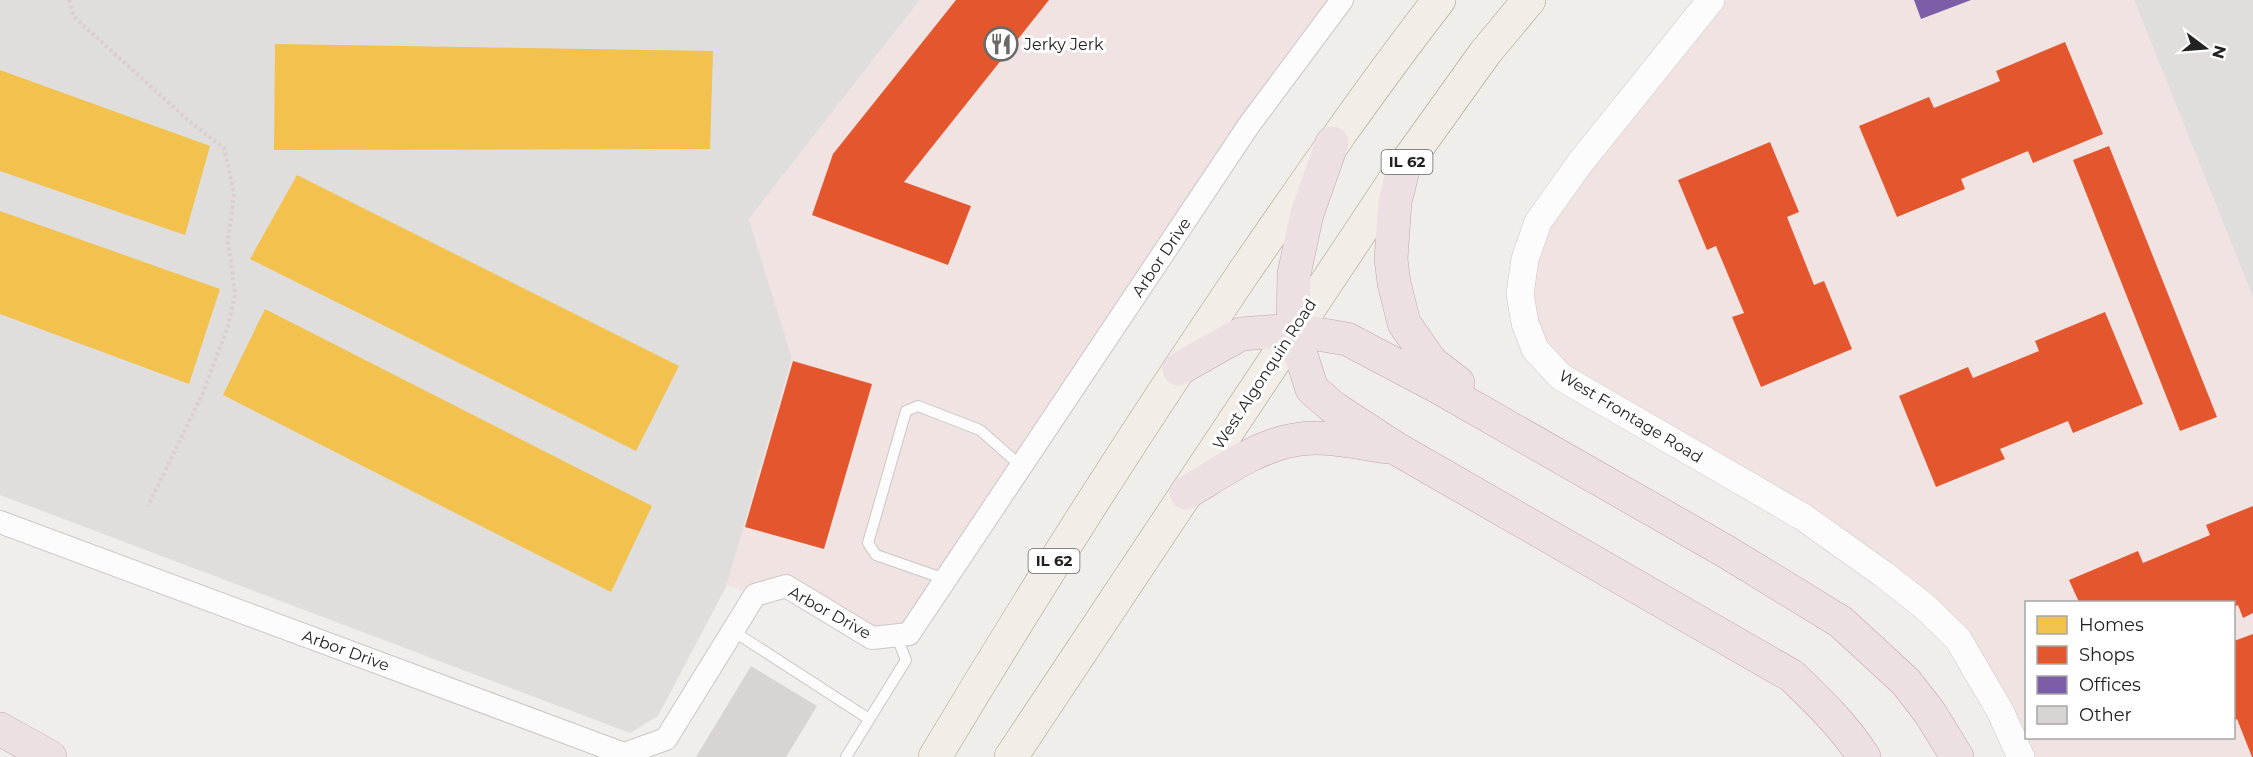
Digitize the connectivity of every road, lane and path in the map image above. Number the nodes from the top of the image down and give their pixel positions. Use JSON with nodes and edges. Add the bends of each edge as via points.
{"nodes":[{"id":1,"x":69,"y":0,"type":"edge"},
{"id":2,"x":1342,"y":0,"type":"edge"},
{"id":3,"x":1439,"y":0,"type":"edge"},
{"id":4,"x":1529,"y":0,"type":"edge"},
{"id":5,"x":1710,"y":0,"type":"edge"},
{"id":6,"x":1332,"y":143,"type":"junction"},
{"id":7,"x":1404,"y":166,"type":"junction"},
{"id":8,"x":1293,"y":330,"type":"junction"},
{"id":9,"x":1179,"y":369,"type":"junction"},
{"id":10,"x":1528,"y":438,"type":"junction"},
{"id":11,"x":1397,"y":449,"type":"junction"},
{"id":12,"x":1021,"y":466,"type":"junction"},
{"id":13,"x":1186,"y":493,"type":"junction"},
{"id":14,"x":148,"y":506,"type":"dead end"},
{"id":15,"x":0,"y":522,"type":"edge"},
{"id":16,"x":945,"y":579,"type":"junction"},
{"id":17,"x":733,"y":631,"type":"junction"},
{"id":18,"x":896,"y":635,"type":"junction"},
{"id":19,"x":869,"y":719,"type":"junction"},
{"id":20,"x":0,"y":729,"type":"edge"},
{"id":21,"x":50,"y":757,"type":"edge"},
{"id":22,"x":846,"y":757,"type":"edge"},
{"id":23,"x":935,"y":757,"type":"edge"},
{"id":24,"x":1011,"y":757,"type":"edge"},
{"id":25,"x":1864,"y":757,"type":"edge"},
{"id":26,"x":1957,"y":757,"type":"edge"},
{"id":27,"x":2021,"y":757,"type":"edge"}],
"edges":[{"from":1,"to":14,"type":"path","via":[[74,17],[224,148],[234,193],[228,242],[235,294],[228,326],[203,393]]},
{"from":2,"to":12,"type":"street","name":"Arbor Drive","via":[[1249,125]]},
{"from":3,"to":6,"type":"main road","number":"IL 62"},
{"from":4,"to":7,"type":"main road","name":"West Algonquin Road","number":"IL 62","via":[[1485,53]]},
{"from":5,"to":27,"type":"street","name":"West Frontage Road","via":[[1538,222],[1525,259],[1520,294],[1535,349],[1561,377],[1803,517],[1924,606],[1958,639],[2000,711]]},
{"from":6,"to":8,"type":"highway","via":[[1307,214],[1294,274]]},
{"from":6,"to":9,"type":"main road","number":"IL 62"},
{"from":7,"to":8,"type":"main road","name":"West Algonquin Road","number":"IL 62"},
{"from":7,"to":10,"type":"highway","via":[[1395,202],[1391,259],[1404,323],[1431,362]]},
{"from":8,"to":9,"type":"highway","via":[[1241,334]]},
{"from":8,"to":10,"type":"highway","via":[[1347,339]]},
{"from":8,"to":11,"type":"highway","via":[[1312,389]]},
{"from":8,"to":13,"type":"main road","name":"West Algonquin Road","number":"IL 62"},
{"from":9,"to":23,"type":"main road","number":"IL 62","via":[[1012,628]]},
{"from":10,"to":26,"type":"highway","via":[[1841,622],[1905,682]]},
{"from":11,"to":13,"type":"highway","via":[[1330,438],[1295,440],[1260,450]]},
{"from":11,"to":25,"type":"highway","via":[[1792,676],[1837,721]]},
{"from":12,"to":16,"type":"street","name":"Arbor Drive"},
{"from":12,"to":16,"type":"lane","via":[[980,430],[918,406],[906,411],[868,543],[876,555]]},
{"from":13,"to":24,"type":"main road","name":"West Algonquin Road","number":"IL 62"},
{"from":15,"to":17,"type":"street","name":"Arbor Drive","via":[[624,753],[666,739]]},
{"from":16,"to":18,"type":"street","name":"Arbor Drive","via":[[909,634]]},
{"from":17,"to":18,"type":"street","name":"Arbor Drive","via":[[754,595],[786,586],[872,638]]},
{"from":17,"to":19,"type":"lane"},
{"from":18,"to":19,"type":"lane","via":[[906,660]]},
{"from":19,"to":22,"type":"lane"},
{"from":20,"to":21,"type":"highway"}]}
